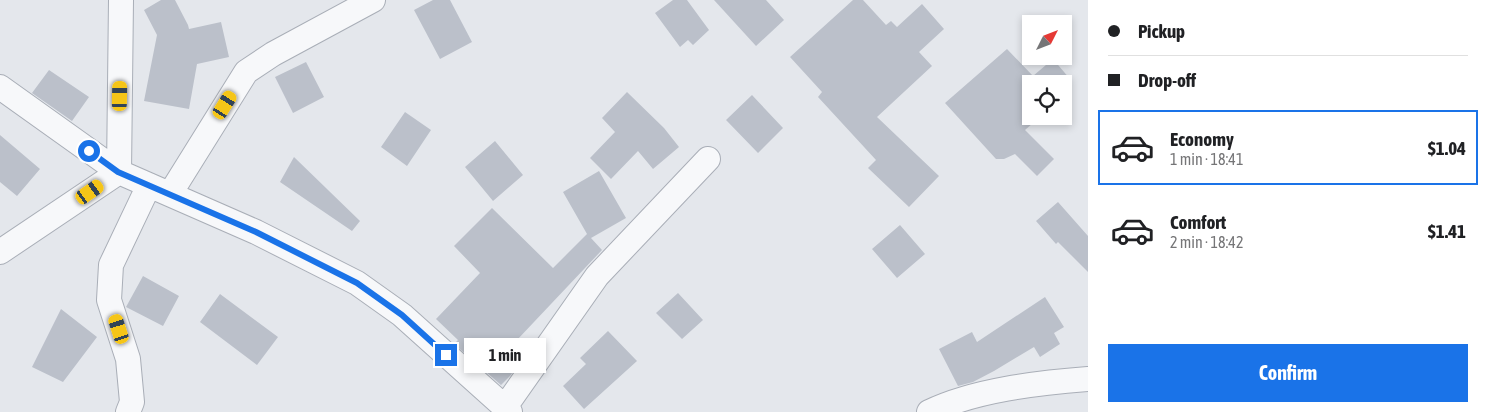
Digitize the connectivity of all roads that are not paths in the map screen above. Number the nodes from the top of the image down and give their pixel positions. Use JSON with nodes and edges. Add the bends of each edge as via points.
{"nodes":[{"id":1,"x":121,"y":0,"type":"edge"},
{"id":2,"x":373,"y":0,"type":"edge"},
{"id":3,"x":0,"y":86,"type":"edge"},
{"id":4,"x":708,"y":159,"type":"dead end"},
{"id":5,"x":118,"y":172,"type":"junction"},
{"id":6,"x":149,"y":185,"type":"junction"},
{"id":7,"x":170,"y":194,"type":"junction"},
{"id":8,"x":0,"y":252,"type":"edge"},
{"id":9,"x":1088,"y":378,"type":"edge"},
{"id":10,"x":508,"y":410,"type":"edge"},
{"id":11,"x":128,"y":412,"type":"edge"},
{"id":12,"x":929,"y":412,"type":"edge"}],
"edges":[{"from":1,"to":5,"type":"street"},
{"from":2,"to":7,"type":"street","via":[[246,72]]},
{"from":3,"to":5,"type":"street"},
{"from":4,"to":10,"type":"street","via":[[597,276]]},
{"from":5,"to":6,"type":"street"},
{"from":5,"to":8,"type":"street"},
{"from":6,"to":7,"type":"street"},
{"from":6,"to":11,"type":"street","via":[[111,265],[109,300],[128,359],[132,402]]},
{"from":7,"to":10,"type":"street","via":[[256,232],[357,283],[402,315]]},
{"from":9,"to":12,"type":"street","via":[[1029,384],[957,401]]}]}
